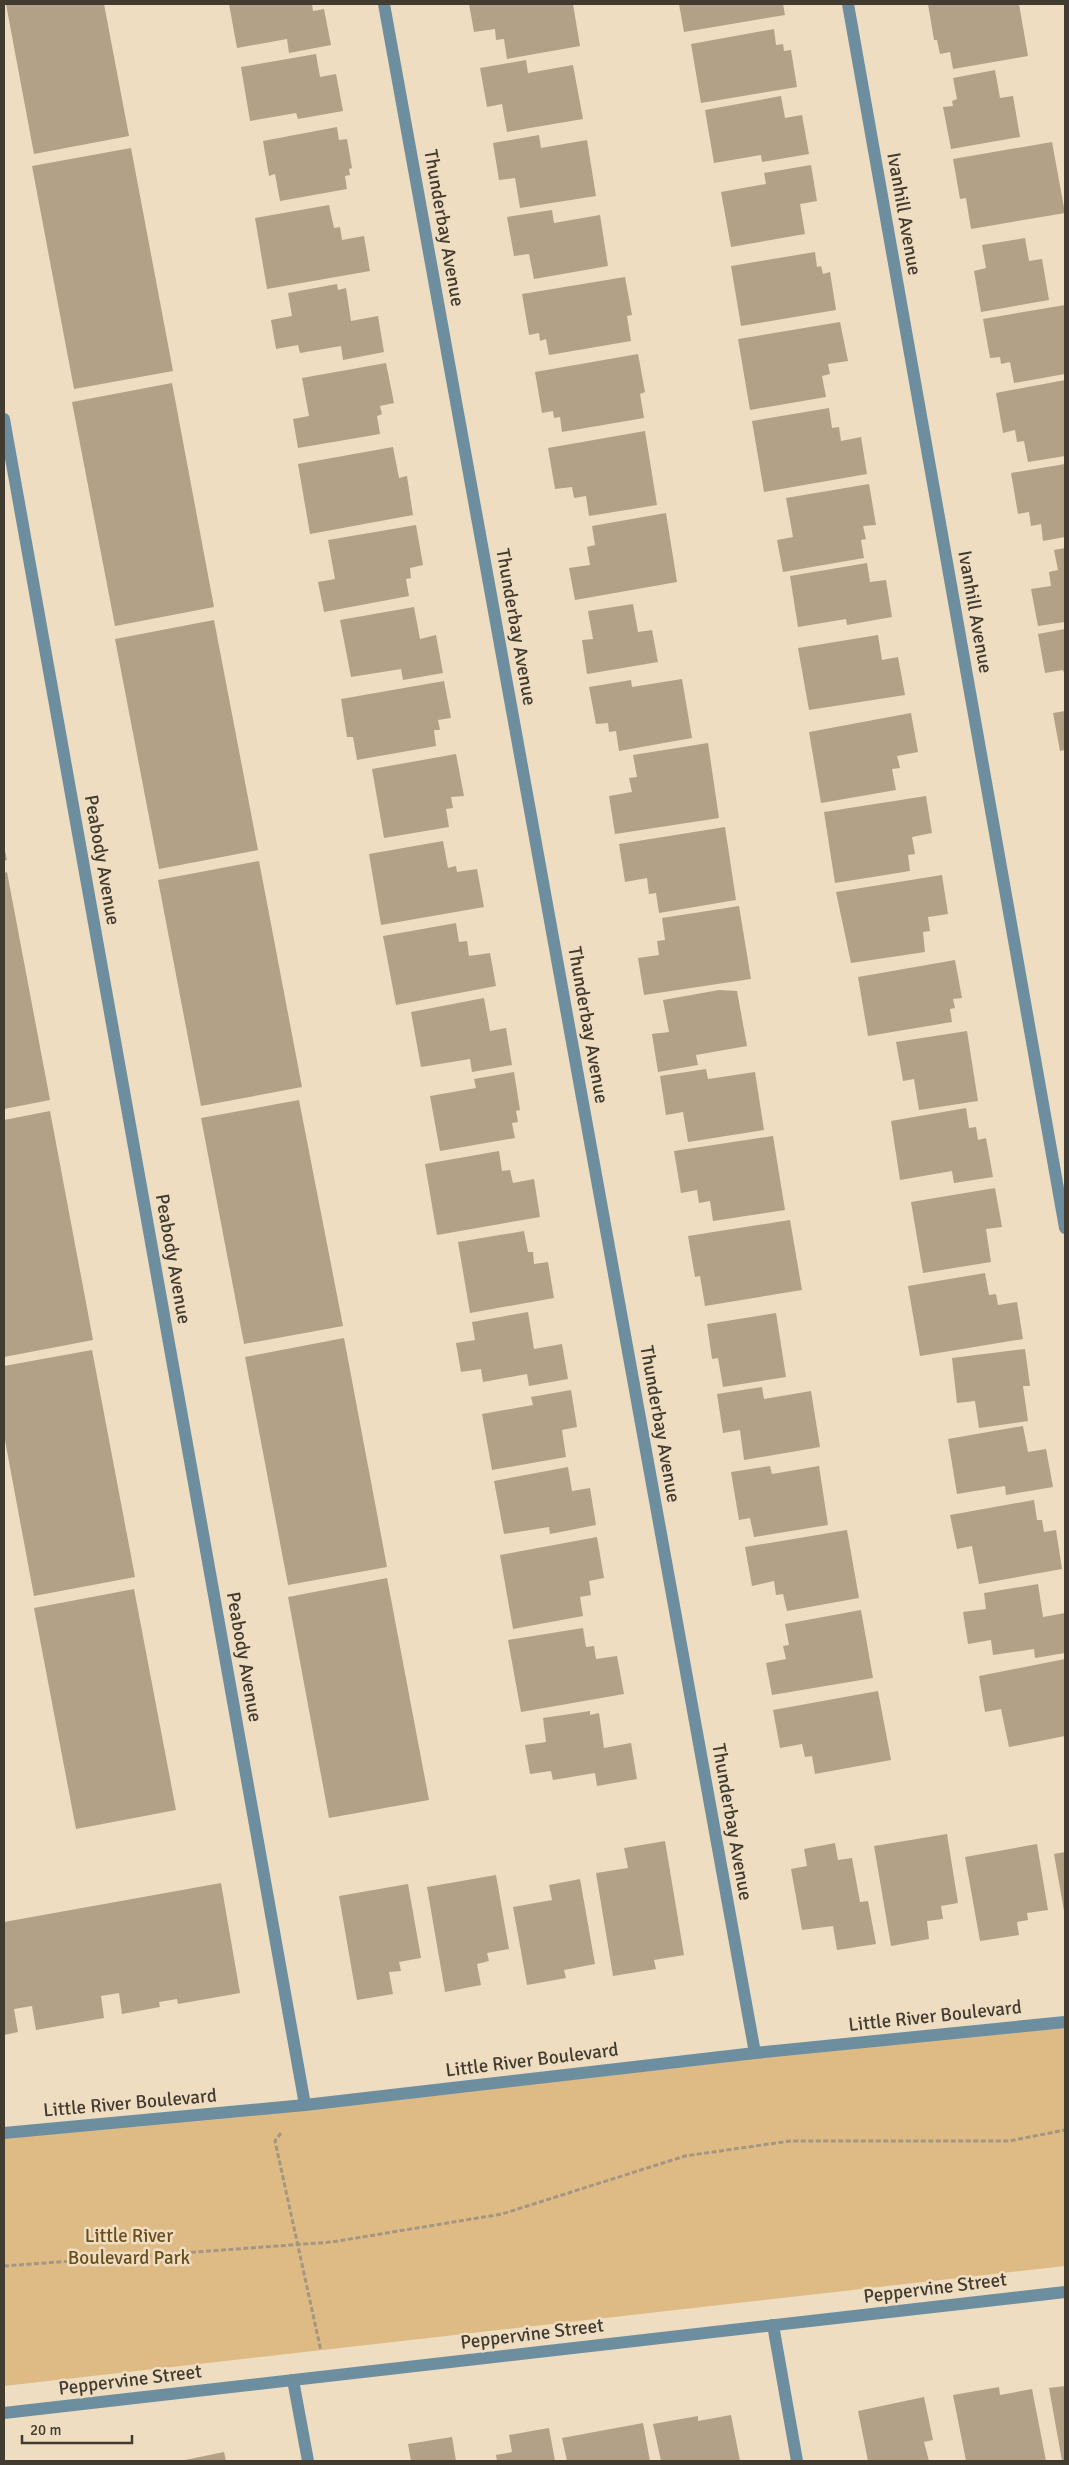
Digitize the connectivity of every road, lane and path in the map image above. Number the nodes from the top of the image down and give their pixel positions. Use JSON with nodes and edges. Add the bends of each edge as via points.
{"nodes":[{"id":1,"x":384,"y":4,"type":"edge"},
{"id":2,"x":848,"y":4,"type":"edge"},
{"id":3,"x":4,"y":418,"type":"edge"},
{"id":4,"x":1065,"y":1228,"type":"edge"},
{"id":5,"x":1065,"y":2022,"type":"edge"},
{"id":6,"x":754,"y":2053,"type":"junction"},
{"id":7,"x":305,"y":2105,"type":"junction"},
{"id":8,"x":1065,"y":2130,"type":"edge"},
{"id":9,"x":4,"y":2133,"type":"edge"},
{"id":10,"x":274,"y":2140,"type":"dead end"},
{"id":11,"x":297,"y":2244,"type":"junction"},
{"id":12,"x":4,"y":2266,"type":"edge"},
{"id":13,"x":1065,"y":2292,"type":"edge"},
{"id":14,"x":773,"y":2325,"type":"junction"},
{"id":15,"x":321,"y":2351,"type":"dead end"},
{"id":16,"x":293,"y":2380,"type":"junction"},
{"id":17,"x":4,"y":2413,"type":"edge"},
{"id":18,"x":308,"y":2461,"type":"edge"},
{"id":19,"x":797,"y":2461,"type":"edge"}],
"edges":[{"from":1,"to":6,"type":"street","name":"Thunderbay Avenue"},
{"from":2,"to":4,"type":"street","name":"Ivanhill Avenue"},
{"from":3,"to":7,"type":"street","name":"Peabody Avenue"},
{"from":5,"to":6,"type":"street","name":"Little River Boulevard"},
{"from":6,"to":7,"type":"street","name":"Little River Boulevard"},
{"from":7,"to":9,"type":"street","name":"Little River Boulevard"},
{"from":8,"to":11,"type":"path","via":[[1010,2141],[790,2141],[685,2156],[502,2214],[332,2242]]},
{"from":10,"to":11,"type":"path"},
{"from":11,"to":12,"type":"path"},
{"from":11,"to":15,"type":"path"},
{"from":13,"to":14,"type":"street","name":"Peppervine Street"},
{"from":14,"to":16,"type":"street","name":"Peppervine Street"},
{"from":14,"to":19,"type":"street"},
{"from":16,"to":17,"type":"street","name":"Peppervine Street"},
{"from":16,"to":18,"type":"street"}]}
